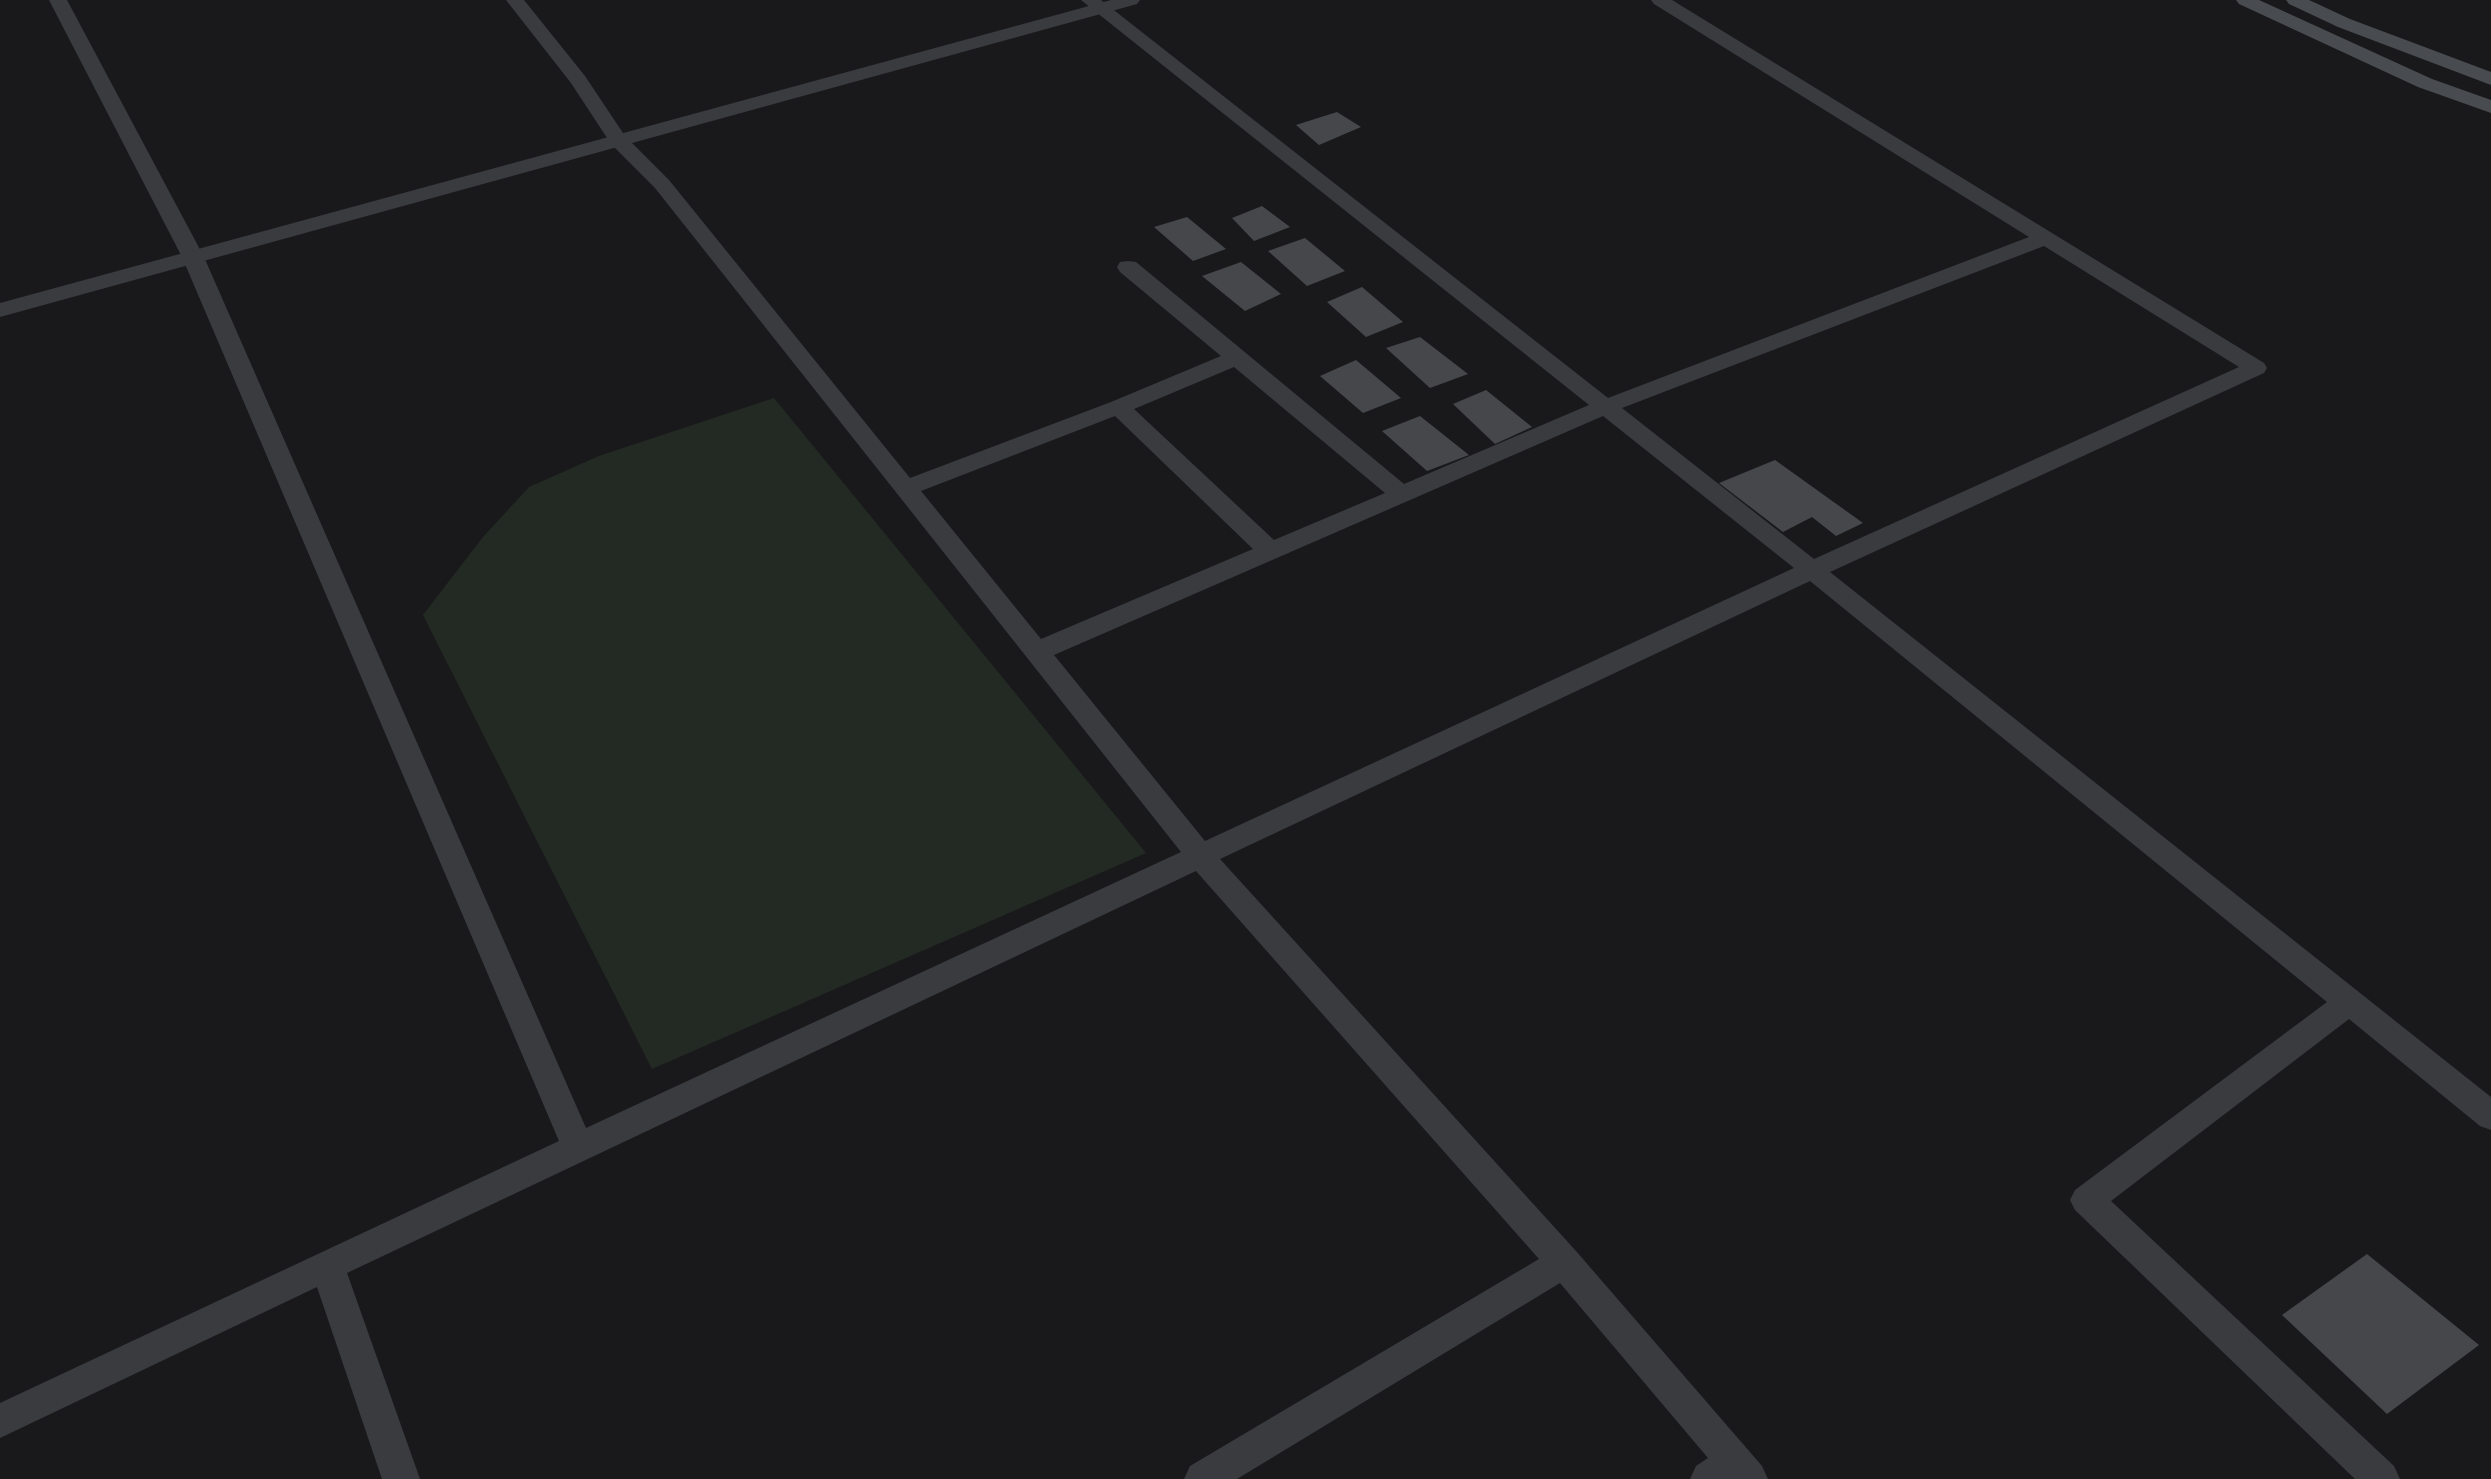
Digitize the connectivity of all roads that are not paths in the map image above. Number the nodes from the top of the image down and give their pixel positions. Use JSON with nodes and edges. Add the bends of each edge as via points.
{"nodes":[{"id":1,"x":58,"y":0,"type":"edge"},
{"id":2,"x":515,"y":0,"type":"edge"},
{"id":3,"x":1131,"y":0,"type":"edge"},
{"id":4,"x":1660,"y":0,"type":"edge"},
{"id":5,"x":2245,"y":0,"type":"edge"},
{"id":6,"x":2295,"y":0,"type":"edge"},
{"id":7,"x":1095,"y":4,"type":"edge"},
{"id":8,"x":2491,"y":79,"type":"edge"},
{"id":9,"x":2491,"y":107,"type":"edge"},
{"id":10,"x":618,"y":140,"type":"junction"},
{"id":11,"x":2045,"y":238,"type":"junction"},
{"id":12,"x":193,"y":257,"type":"junction"},
{"id":13,"x":1128,"y":267,"type":"dead end"},
{"id":14,"x":0,"y":310,"type":"edge"},
{"id":15,"x":1238,"y":357,"type":"junction"},
{"id":16,"x":1119,"y":407,"type":"junction"},
{"id":17,"x":1605,"y":407,"type":"junction"},
{"id":18,"x":905,"y":488,"type":"junction"},
{"id":19,"x":1400,"y":493,"type":"junction"},
{"id":20,"x":1268,"y":550,"type":"junction"},
{"id":21,"x":1812,"y":570,"type":"junction"},
{"id":22,"x":1036,"y":652,"type":"junction"},
{"id":23,"x":1200,"y":856,"type":"junction"},
{"id":24,"x":2349,"y":1002,"type":"junction"},
{"id":25,"x":2491,"y":1116,"type":"edge"},
{"id":26,"x":578,"y":1148,"type":"junction"},
{"id":27,"x":1564,"y":1262,"type":"junction"},
{"id":28,"x":327,"y":1266,"type":"junction"},
{"id":29,"x":0,"y":1421,"type":"edge"},
{"id":30,"x":1730,"y":1473,"type":"edge"},
{"id":31,"x":401,"y":1479,"type":"edge"},
{"id":32,"x":1203,"y":1479,"type":"edge"},
{"id":33,"x":2380,"y":1479,"type":"edge"}],
"edges":[{"from":1,"to":12,"type":"street"},
{"from":2,"to":10,"type":"street","via":[[578,80]]},
{"from":3,"to":7,"type":"street"},
{"from":4,"to":11,"type":"street"},
{"from":5,"to":9,"type":"main road","via":[[2425,83]]},
{"from":6,"to":8,"type":"main road","via":[[2344,23]]},
{"from":7,"to":10,"type":"street"},
{"from":7,"to":17,"type":"street"},
{"from":10,"to":12,"type":"street"},
{"from":10,"to":18,"type":"street","via":[[662,184]]},
{"from":11,"to":17,"type":"street"},
{"from":11,"to":21,"type":"street","via":[[2256,368]]},
{"from":12,"to":14,"type":"street"},
{"from":12,"to":26,"type":"street"},
{"from":13,"to":15,"type":"street"},
{"from":15,"to":16,"type":"street"},
{"from":15,"to":19,"type":"street"},
{"from":16,"to":18,"type":"street"},
{"from":16,"to":20,"type":"street"},
{"from":17,"to":19,"type":"street"},
{"from":17,"to":21,"type":"street"},
{"from":18,"to":22,"type":"street"},
{"from":19,"to":20,"type":"street"},
{"from":20,"to":22,"type":"street"},
{"from":21,"to":23,"type":"street"},
{"from":21,"to":24,"type":"street"},
{"from":22,"to":23,"type":"street"},
{"from":23,"to":26,"type":"street"},
{"from":23,"to":27,"type":"street"},
{"from":24,"to":25,"type":"street"},
{"from":24,"to":33,"type":"street","via":[[2087,1200]]},
{"from":26,"to":28,"type":"street"},
{"from":27,"to":30,"type":"street"},
{"from":27,"to":32,"type":"street"},
{"from":28,"to":29,"type":"street"},
{"from":28,"to":31,"type":"street"}]}
